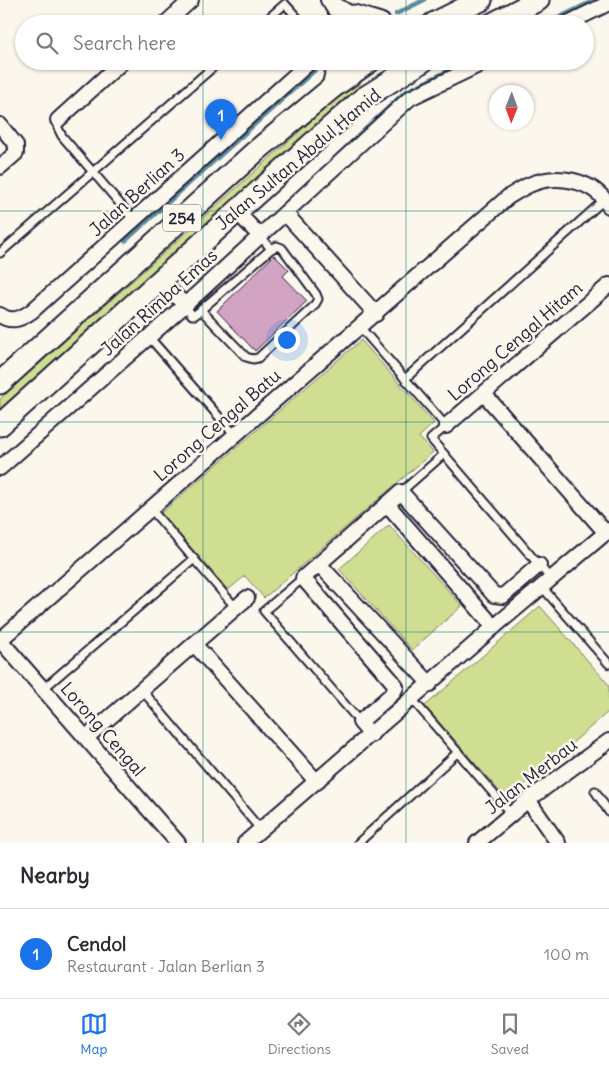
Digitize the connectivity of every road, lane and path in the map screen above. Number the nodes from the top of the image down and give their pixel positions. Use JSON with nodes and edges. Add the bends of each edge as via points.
{"nodes":[{"id":1,"x":191,"y":0,"type":"edge"},
{"id":2,"x":328,"y":0,"type":"edge"},
{"id":3,"x":481,"y":0,"type":"edge"},
{"id":4,"x":538,"y":0,"type":"edge"},
{"id":5,"x":609,"y":3,"type":"edge"},
{"id":6,"x":175,"y":15,"type":"edge"},
{"id":7,"x":272,"y":15,"type":"edge"},
{"id":8,"x":294,"y":15,"type":"edge"},
{"id":9,"x":343,"y":15,"type":"edge"},
{"id":10,"x":451,"y":15,"type":"edge"},
{"id":11,"x":509,"y":15,"type":"edge"},
{"id":12,"x":584,"y":15,"type":"edge"},
{"id":13,"x":114,"y":70,"type":"edge"},
{"id":14,"x":210,"y":70,"type":"edge"},
{"id":15,"x":301,"y":70,"type":"edge"},
{"id":16,"x":337,"y":70,"type":"edge"},
{"id":17,"x":357,"y":70,"type":"edge"},
{"id":18,"x":378,"y":70,"type":"edge"},
{"id":19,"x":409,"y":70,"type":"edge"},
{"id":20,"x":468,"y":70,"type":"edge"},
{"id":21,"x":333,"y":87,"type":"junction"},
{"id":22,"x":364,"y":98,"type":"junction"},
{"id":23,"x":58,"y":120,"type":"joint"},
{"id":24,"x":0,"y":125,"type":"edge"},
{"id":25,"x":0,"y":167,"type":"edge"},
{"id":26,"x":92,"y":173,"type":"junction"},
{"id":27,"x":607,"y":202,"type":"edge"},
{"id":28,"x":236,"y":211,"type":"junction"},
{"id":29,"x":285,"y":213,"type":"junction"},
{"id":30,"x":134,"y":220,"type":"junction"},
{"id":31,"x":260,"y":236,"type":"junction"},
{"id":32,"x":271,"y":249,"type":"junction"},
{"id":33,"x":0,"y":253,"type":"edge"},
{"id":34,"x":160,"y":280,"type":"junction"},
{"id":35,"x":609,"y":285,"type":"edge"},
{"id":36,"x":185,"y":305,"type":"junction"},
{"id":37,"x":201,"y":310,"type":"junction"},
{"id":38,"x":376,"y":314,"type":"junction"},
{"id":39,"x":0,"y":315,"type":"edge"},
{"id":40,"x":360,"y":327,"type":"junction"},
{"id":41,"x":149,"y":337,"type":"junction"},
{"id":42,"x":3,"y":374,"type":"edge"},
{"id":43,"x":405,"y":379,"type":"junction"},
{"id":44,"x":484,"y":394,"type":"junction"},
{"id":45,"x":0,"y":425,"type":"edge"},
{"id":46,"x":446,"y":426,"type":"junction"},
{"id":47,"x":234,"y":435,"type":"junction"},
{"id":48,"x":444,"y":454,"type":"junction"},
{"id":49,"x":0,"y":468,"type":"edge"},
{"id":50,"x":400,"y":492,"type":"junction"},
{"id":51,"x":387,"y":504,"type":"junction"},
{"id":52,"x":150,"y":508,"type":"junction"},
{"id":53,"x":607,"y":532,"type":"edge"},
{"id":54,"x":194,"y":559,"type":"junction"},
{"id":55,"x":319,"y":564,"type":"junction"},
{"id":56,"x":539,"y":565,"type":"junction"},
{"id":57,"x":303,"y":578,"type":"junction"},
{"id":58,"x":547,"y":583,"type":"junction"},
{"id":59,"x":247,"y":598,"type":"dead end"},
{"id":60,"x":236,"y":608,"type":"junction"},
{"id":61,"x":494,"y":627,"type":"junction"},
{"id":62,"x":0,"y":640,"type":"edge"},
{"id":63,"x":194,"y":644,"type":"junction"},
{"id":64,"x":609,"y":664,"type":"edge"},
{"id":65,"x":430,"y":684,"type":"junction"},
{"id":66,"x":43,"y":689,"type":"junction"},
{"id":67,"x":142,"y":690,"type":"junction"},
{"id":68,"x":412,"y":699,"type":"junction"},
{"id":69,"x":360,"y":722,"type":"junction"},
{"id":70,"x":371,"y":735,"type":"junction"},
{"id":71,"x":86,"y":738,"type":"junction"},
{"id":72,"x":609,"y":741,"type":"edge"},
{"id":73,"x":458,"y":752,"type":"junction"},
{"id":74,"x":317,"y":782,"type":"junction"},
{"id":75,"x":595,"y":792,"type":"dead end"},
{"id":76,"x":528,"y":800,"type":"junction"},
{"id":77,"x":609,"y":812,"type":"edge"},
{"id":78,"x":511,"y":814,"type":"junction"},
{"id":79,"x":261,"y":830,"type":"junction"},
{"id":80,"x":178,"y":843,"type":"edge"},
{"id":81,"x":245,"y":843,"type":"edge"},
{"id":82,"x":358,"y":843,"type":"edge"},
{"id":83,"x":477,"y":843,"type":"edge"},
{"id":84,"x":558,"y":843,"type":"edge"}],
"edges":[{"from":1,"to":6,"type":"street"},
{"from":2,"to":9,"type":"street"},
{"from":3,"to":10,"type":"main road"},
{"from":4,"to":11,"type":"main road"},
{"from":5,"to":12,"type":"street"},
{"from":7,"to":8,"type":"lane","via":[[285,4]]},
{"from":13,"to":23,"type":"street"},
{"from":14,"to":26,"type":"lane"},
{"from":15,"to":30,"type":"street","name":"Jalan Berlian 3"},
{"from":16,"to":21,"type":"main road"},
{"from":17,"to":21,"type":"main road","name":"Jalan Sultan Abdul Hamid","number":"254"},
{"from":18,"to":22,"type":"main road"},
{"from":19,"to":22,"type":"main road","name":"Jalan Sultan Abdul Hamid","number":"254"},
{"from":20,"to":29,"type":"street","name":"Jalan Rimba Emas","via":[[410,98]]},
{"from":21,"to":42,"type":"main road","name":"Jalan Sultan Abdul Hamid","number":"254"},
{"from":22,"to":28,"type":"main road","name":"Jalan Sultan Abdul Hamid","number":"254"},
{"from":23,"to":26,"type":"lane","via":[[62,136]]},
{"from":24,"to":25,"type":"street","via":[[16,145],[16,153]]},
{"from":26,"to":30,"type":"lane"},
{"from":26,"to":33,"type":"lane"},
{"from":27,"to":38,"type":"street","name":"Lorong Cengal Batu","via":[[588,186],[572,180],[550,179],[529,185],[508,197]]},
{"from":27,"to":43,"type":"lane"},
{"from":28,"to":31,"type":"street"},
{"from":28,"to":34,"type":"main road","name":"Jalan Sultan Abdul Hamid","number":"254"},
{"from":29,"to":31,"type":"street","name":"Jalan Rimba Emas"},
{"from":29,"to":38,"type":"street"},
{"from":30,"to":39,"type":"street","name":"Jalan Berlian 3","via":[[24,317],[15,320]]},
{"from":31,"to":32,"type":"lane"},
{"from":31,"to":36,"type":"street","name":"Jalan Rimba Emas"},
{"from":32,"to":37,"type":"lane"},
{"from":32,"to":37,"type":"lane","via":[[280,246],[318,299],[258,358],[246,357]]},
{"from":34,"to":36,"type":"street"},
{"from":34,"to":45,"type":"main road","name":"Jalan Sultan Abdul Hamid","number":"254"},
{"from":35,"to":44,"type":"street","name":"Lorong Cengal Hitam"},
{"from":36,"to":37,"type":"lane","via":[[193,315]]},
{"from":36,"to":41,"type":"street","name":"Jalan Rimba Emas"},
{"from":38,"to":40,"type":"street","name":"Lorong Cengal Batu"},
{"from":40,"to":43,"type":"lane"},
{"from":40,"to":47,"type":"street","name":"Lorong Cengal Batu"},
{"from":41,"to":47,"type":"lane"},
{"from":41,"to":49,"type":"street","name":"Jalan Rimba Emas"},
{"from":43,"to":46,"type":"lane"},
{"from":44,"to":46,"type":"street","name":"Lorong Cengal Hitam"},
{"from":44,"to":53,"type":"street"},
{"from":46,"to":48,"type":"lane","via":[[431,439]]},
{"from":47,"to":52,"type":"street","name":"Lorong Cengal Batu"},
{"from":48,"to":50,"type":"lane"},
{"from":48,"to":56,"type":"lane"},
{"from":50,"to":51,"type":"street"},
{"from":50,"to":56,"type":"street","via":[[494,595],[504,596]]},
{"from":51,"to":55,"type":"street"},
{"from":51,"to":61,"type":"street"},
{"from":52,"to":54,"type":"lane"},
{"from":52,"to":62,"type":"street","name":"Lorong Cengal Batu"},
{"from":53,"to":58,"type":"street"},
{"from":54,"to":60,"type":"lane"},
{"from":54,"to":66,"type":"lane"},
{"from":55,"to":57,"type":"street"},
{"from":55,"to":65,"type":"street"},
{"from":56,"to":58,"type":"lane"},
{"from":57,"to":69,"type":"street","via":[[396,687]]},
{"from":57,"to":69,"type":"lane","via":[[264,611]]},
{"from":58,"to":61,"type":"street"},
{"from":58,"to":64,"type":"lane"},
{"from":59,"to":60,"type":"street"},
{"from":60,"to":63,"type":"street"},
{"from":61,"to":65,"type":"street"},
{"from":62,"to":66,"type":"street","name":"Lorong Cengal"},
{"from":63,"to":67,"type":"street"},
{"from":63,"to":74,"type":"street"},
{"from":65,"to":68,"type":"street"},
{"from":66,"to":71,"type":"street","name":"Lorong Cengal"},
{"from":67,"to":71,"type":"street"},
{"from":67,"to":79,"type":"lane"},
{"from":68,"to":70,"type":"street"},
{"from":68,"to":73,"type":"lane"},
{"from":69,"to":70,"type":"street"},
{"from":70,"to":74,"type":"street"},
{"from":71,"to":80,"type":"street","name":"Lorong Cengal"},
{"from":72,"to":76,"type":"street","name":"Jalan Merbau"},
{"from":73,"to":78,"type":"lane"},
{"from":73,"to":82,"type":"lane"},
{"from":74,"to":79,"type":"street"},
{"from":75,"to":77,"type":"lane"},
{"from":76,"to":78,"type":"street","name":"Jalan Merbau"},
{"from":76,"to":84,"type":"street"},
{"from":78,"to":83,"type":"street","name":"Jalan Merbau"},
{"from":79,"to":81,"type":"street"}]}
